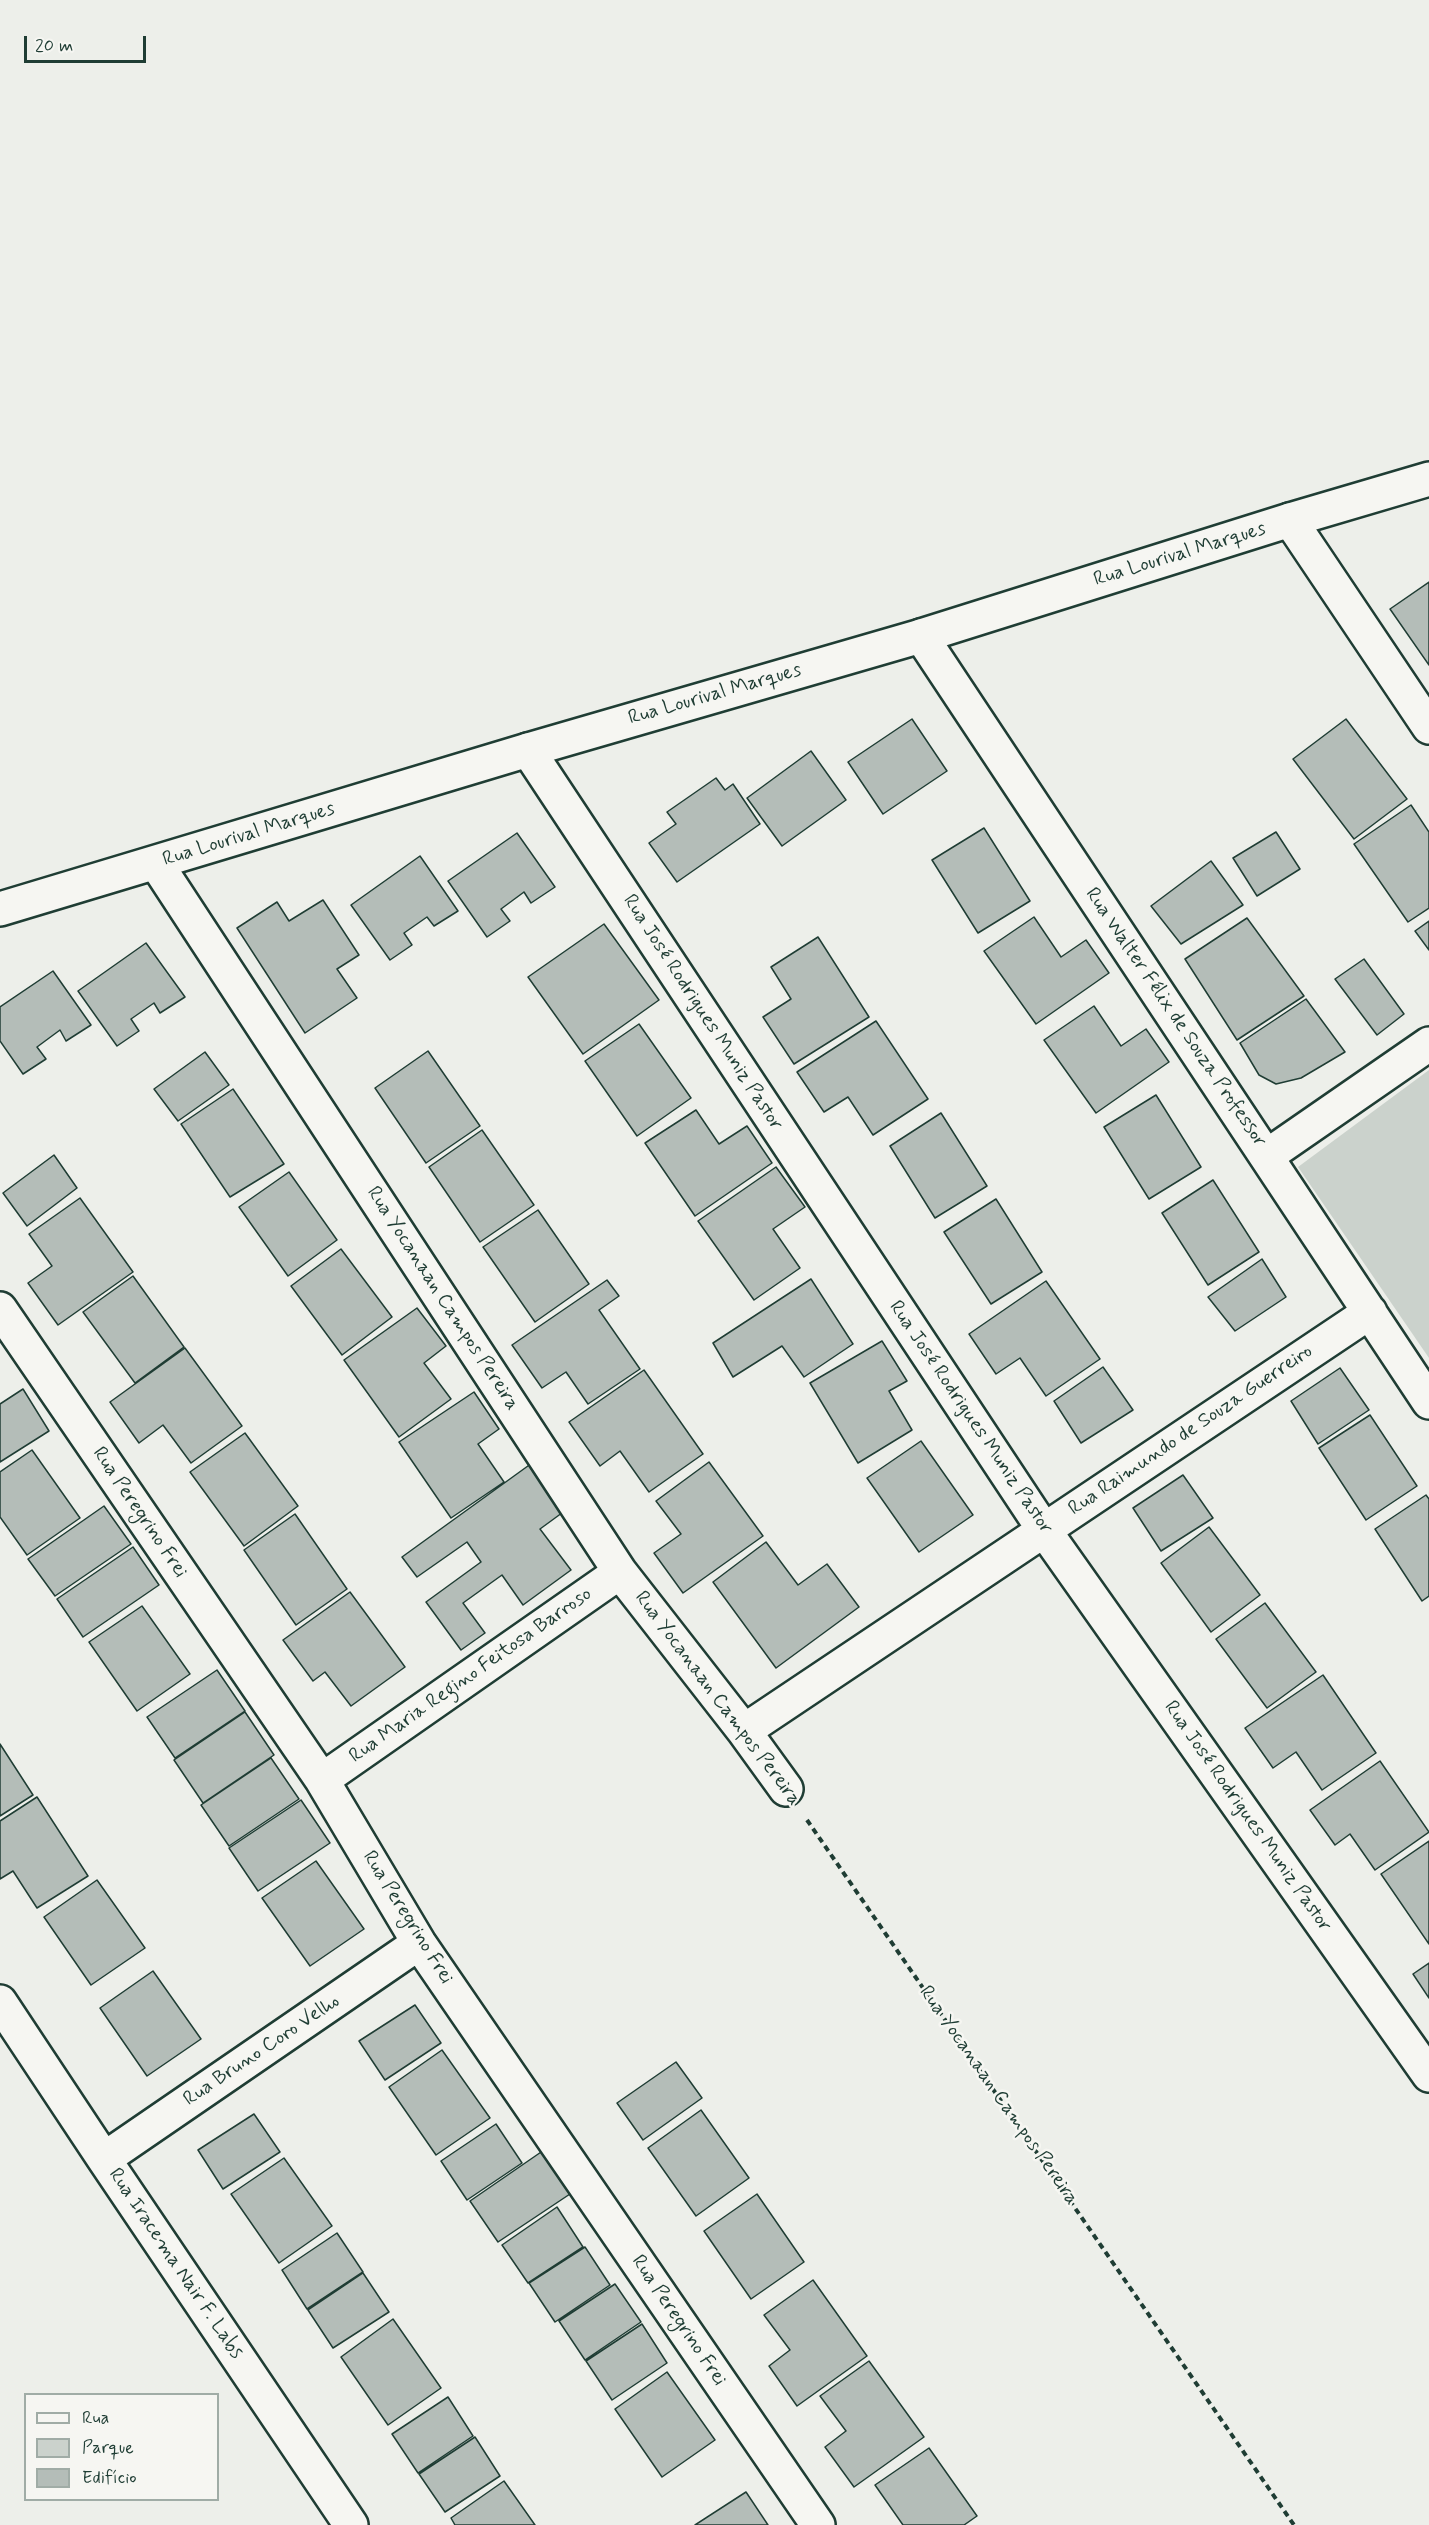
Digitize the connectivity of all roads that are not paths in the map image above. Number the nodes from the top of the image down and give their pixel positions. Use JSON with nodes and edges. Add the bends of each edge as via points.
{"nodes":[{"id":1,"x":1429,"y":479,"type":"edge"},
{"id":2,"x":1290,"y":520,"type":"junction"},
{"id":3,"x":921,"y":636,"type":"junction"},
{"id":4,"x":1429,"y":727,"type":"edge"},
{"id":5,"x":528,"y":750,"type":"junction"},
{"id":6,"x":156,"y":863,"type":"junction"},
{"id":7,"x":0,"y":909,"type":"edge"},
{"id":8,"x":1429,"y":1044,"type":"edge"},
{"id":9,"x":1267,"y":1156,"type":"junction"},
{"id":10,"x":0,"y":1309,"type":"edge"},
{"id":11,"x":1370,"y":1312,"type":"junction"},
{"id":12,"x":1429,"y":1402,"type":"edge"},
{"id":13,"x":1044,"y":1530,"type":"junction"},
{"id":14,"x":621,"y":1572,"type":"junction"},
{"id":15,"x":744,"y":1731,"type":"junction"},
{"id":16,"x":322,"y":1780,"type":"junction"},
{"id":17,"x":786,"y":1789,"type":"road end"},
{"id":18,"x":419,"y":1943,"type":"junction"},
{"id":19,"x":0,"y":2002,"type":"edge"},
{"id":20,"x":1429,"y":2074,"type":"edge"},
{"id":21,"x":104,"y":2159,"type":"junction"},
{"id":22,"x":351,"y":2525,"type":"edge"},
{"id":23,"x":818,"y":2525,"type":"edge"}],
"edges":[{"from":1,"to":2,"type":"street","name":"Rua Lourival Marques"},
{"from":2,"to":3,"type":"street","name":"Rua Lourival Marques"},
{"from":2,"to":4,"type":"street"},
{"from":3,"to":5,"type":"street","name":"Rua Lourival Marques"},
{"from":3,"to":9,"type":"street","name":"Rua Walter Félix de Souza Professor"},
{"from":5,"to":6,"type":"street","name":"Rua Lourival Marques"},
{"from":5,"to":13,"type":"street","name":"Rua José Rodrigues Muniz Pastor"},
{"from":6,"to":7,"type":"street","name":"Rua Lourival Marques"},
{"from":6,"to":14,"type":"street","name":"Rua Yocanaan Campos Pereira"},
{"from":8,"to":9,"type":"street"},
{"from":9,"to":11,"type":"street","name":"Rua Walter Félix de Souza Professor"},
{"from":10,"to":16,"type":"street","name":"Rua Peregrino Frei"},
{"from":11,"to":12,"type":"street","name":"Rua Walter Félix de Souza Professor"},
{"from":11,"to":13,"type":"street","name":"Rua Raimundo de Souza Guerreiro"},
{"from":13,"to":15,"type":"street","name":"Rua Raimundo de Souza Guerreiro"},
{"from":13,"to":20,"type":"street","name":"Rua José Rodrigues Muniz Pastor"},
{"from":14,"to":15,"type":"street","name":"Rua Yocanaan Campos Pereira"},
{"from":14,"to":16,"type":"street","name":"Rua Maria Regino Feitosa Barroso"},
{"from":15,"to":17,"type":"street","name":"Rua Yocanaan Campos Pereira"},
{"from":16,"to":18,"type":"street","name":"Rua Peregrino Frei"},
{"from":18,"to":21,"type":"street","name":"Rua Bruno Coro Velho"},
{"from":18,"to":23,"type":"street","name":"Rua Peregrino Frei"},
{"from":19,"to":21,"type":"street","name":"Rua Iracema Nair F. Labs"},
{"from":21,"to":22,"type":"street","name":"Rua Iracema Nair F. Labs"}]}
